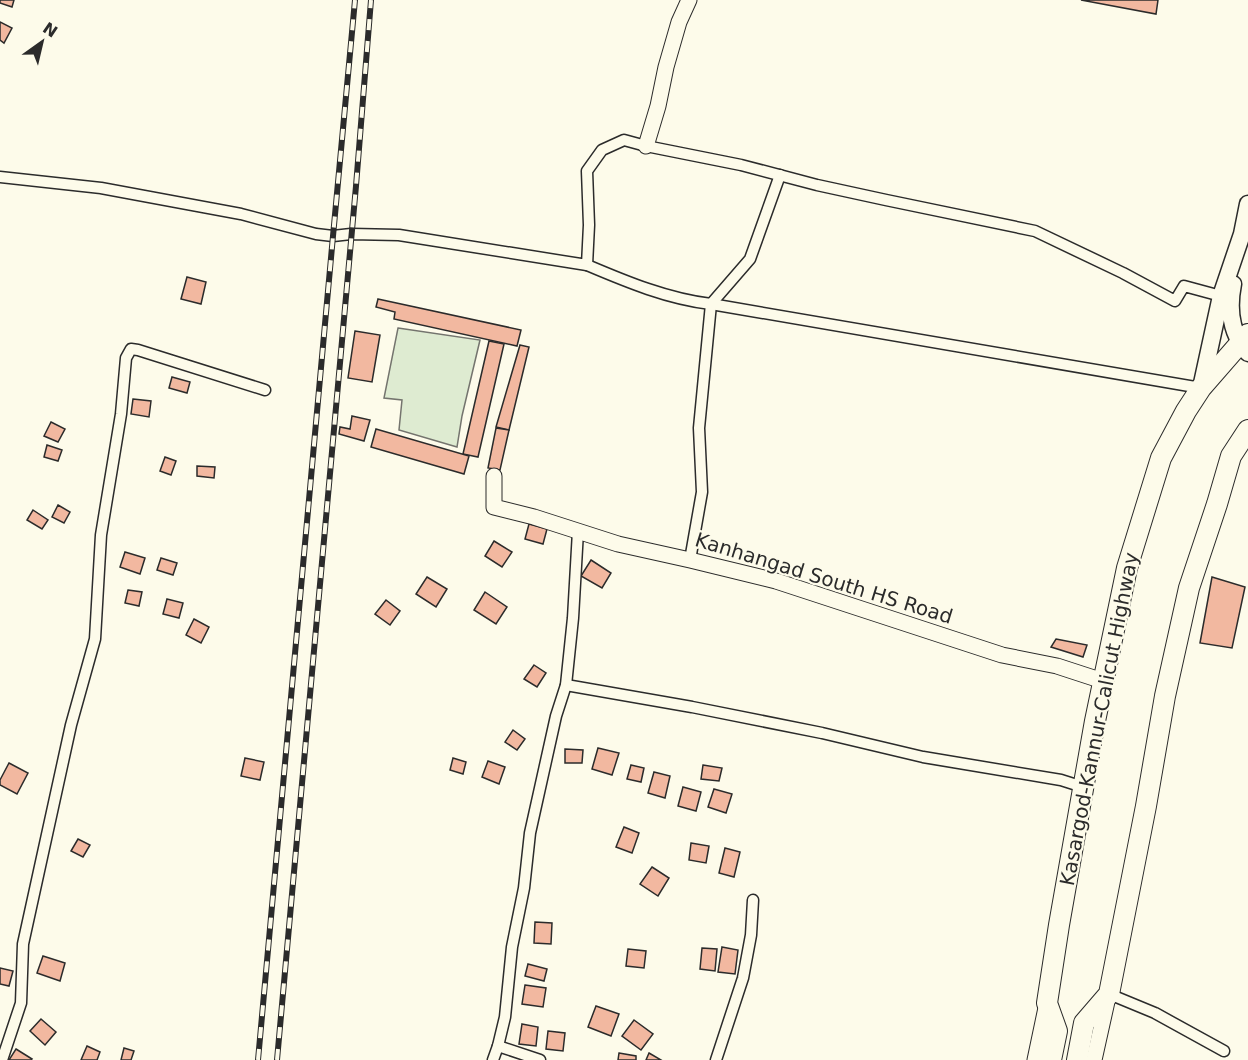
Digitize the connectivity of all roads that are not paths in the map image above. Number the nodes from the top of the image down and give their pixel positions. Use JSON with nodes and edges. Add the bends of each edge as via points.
{"nodes":[{"id":1,"x":689,"y":0,"type":"edge"},
{"id":2,"x":646,"y":146,"type":"junction"},
{"id":3,"x":780,"y":176,"type":"junction"},
{"id":4,"x":0,"y":177,"type":"edge"},
{"id":5,"x":1248,"y":204,"type":"edge"},
{"id":6,"x":1242,"y":234,"type":"junction"},
{"id":7,"x":587,"y":265,"type":"junction"},
{"id":8,"x":1221,"y":296,"type":"junction"},
{"id":9,"x":711,"y":304,"type":"junction"},
{"id":10,"x":1245,"y":343,"type":"edge"},
{"id":11,"x":1201,"y":388,"type":"junction"},
{"id":12,"x":265,"y":390,"type":"dead end"},
{"id":13,"x":1248,"y":430,"type":"edge"},
{"id":14,"x":494,"y":476,"type":"dead end"},
{"id":15,"x":578,"y":531,"type":"junction"},
{"id":16,"x":690,"y":560,"type":"junction"},
{"id":17,"x":1103,"y":681,"type":"junction"},
{"id":18,"x":566,"y":685,"type":"junction"},
{"id":19,"x":1083,"y":787,"type":"junction"},
{"id":20,"x":753,"y":900,"type":"dead end"},
{"id":21,"x":1109,"y":994,"type":"junction"},
{"id":22,"x":1047,"y":1003,"type":"junction"},
{"id":23,"x":498,"y":1046,"type":"junction"},
{"id":24,"x":1224,"y":1051,"type":"dead end"},
{"id":25,"x":2,"y":1060,"type":"edge"},
{"id":26,"x":493,"y":1060,"type":"edge"},
{"id":27,"x":540,"y":1060,"type":"edge"},
{"id":28,"x":716,"y":1060,"type":"edge"},
{"id":29,"x":1035,"y":1060,"type":"edge"},
{"id":30,"x":1051,"y":1060,"type":"edge"},
{"id":31,"x":1077,"y":1060,"type":"edge"},
{"id":32,"x":1094,"y":1060,"type":"edge"}],
"edges":[{"from":1,"to":2,"type":"street","via":[[679,22]]},
{"from":2,"to":3,"type":"street"},
{"from":2,"to":7,"type":"street","via":[[624,140],[602,150],[587,171]]},
{"from":3,"to":8,"type":"street","via":[[1035,231],[1175,301],[1184,286]]},
{"from":3,"to":9,"type":"street","via":[[750,259]]},
{"from":4,"to":7,"type":"street","via":[[101,188],[241,214],[316,234],[399,235]]},
{"from":5,"to":6,"type":"main road"},
{"from":6,"to":8,"type":"main road"},
{"from":6,"to":10,"type":"main road","via":[[1231,295],[1231,322]]},
{"from":7,"to":9,"type":"street","via":[[651,291]]},
{"from":8,"to":11,"type":"main road"},
{"from":9,"to":11,"type":"street"},
{"from":9,"to":16,"type":"street","via":[[699,428],[702,492]]},
{"from":10,"to":11,"type":"highway","name":"Kasargod-Kannur-Calicut Highway"},
{"from":11,"to":17,"type":"highway","name":"Kasargod-Kannur-Calicut Highway","via":[[1161,458],[1127,568]]},
{"from":12,"to":25,"type":"street","via":[[138,350],[131,350],[126,358],[101,535],[95,639],[70,725],[23,944],[21,1003]]},
{"from":13,"to":21,"type":"highway","via":[[1231,456],[1189,588]]},
{"from":14,"to":15,"type":"street","name":"Kanhangad South HS Road","via":[[495,507]]},
{"from":15,"to":16,"type":"street","name":"Kanhangad South HS Road"},
{"from":15,"to":18,"type":"street"},
{"from":16,"to":17,"type":"street","name":"Kanhangad South HS Road","via":[[776,581],[1002,654]]},
{"from":17,"to":19,"type":"highway","name":"Kasargod-Kannur-Calicut Highway"},
{"from":18,"to":19,"type":"street"},
{"from":18,"to":23,"type":"street","via":[[530,833]]},
{"from":19,"to":22,"type":"highway","name":"Kasargod-Kannur-Calicut Highway"},
{"from":20,"to":28,"type":"street","via":[[743,978]]},
{"from":21,"to":24,"type":"street","via":[[1155,1013]]},
{"from":21,"to":31,"type":"highway","via":[[1084,1023]]},
{"from":21,"to":32,"type":"street"},
{"from":22,"to":29,"type":"street"},
{"from":22,"to":30,"type":"highway","name":"Kasargod-Kannur-Calicut Highway","via":[[1057,1031]]},
{"from":23,"to":26,"type":"street"},
{"from":23,"to":27,"type":"street"}]}
